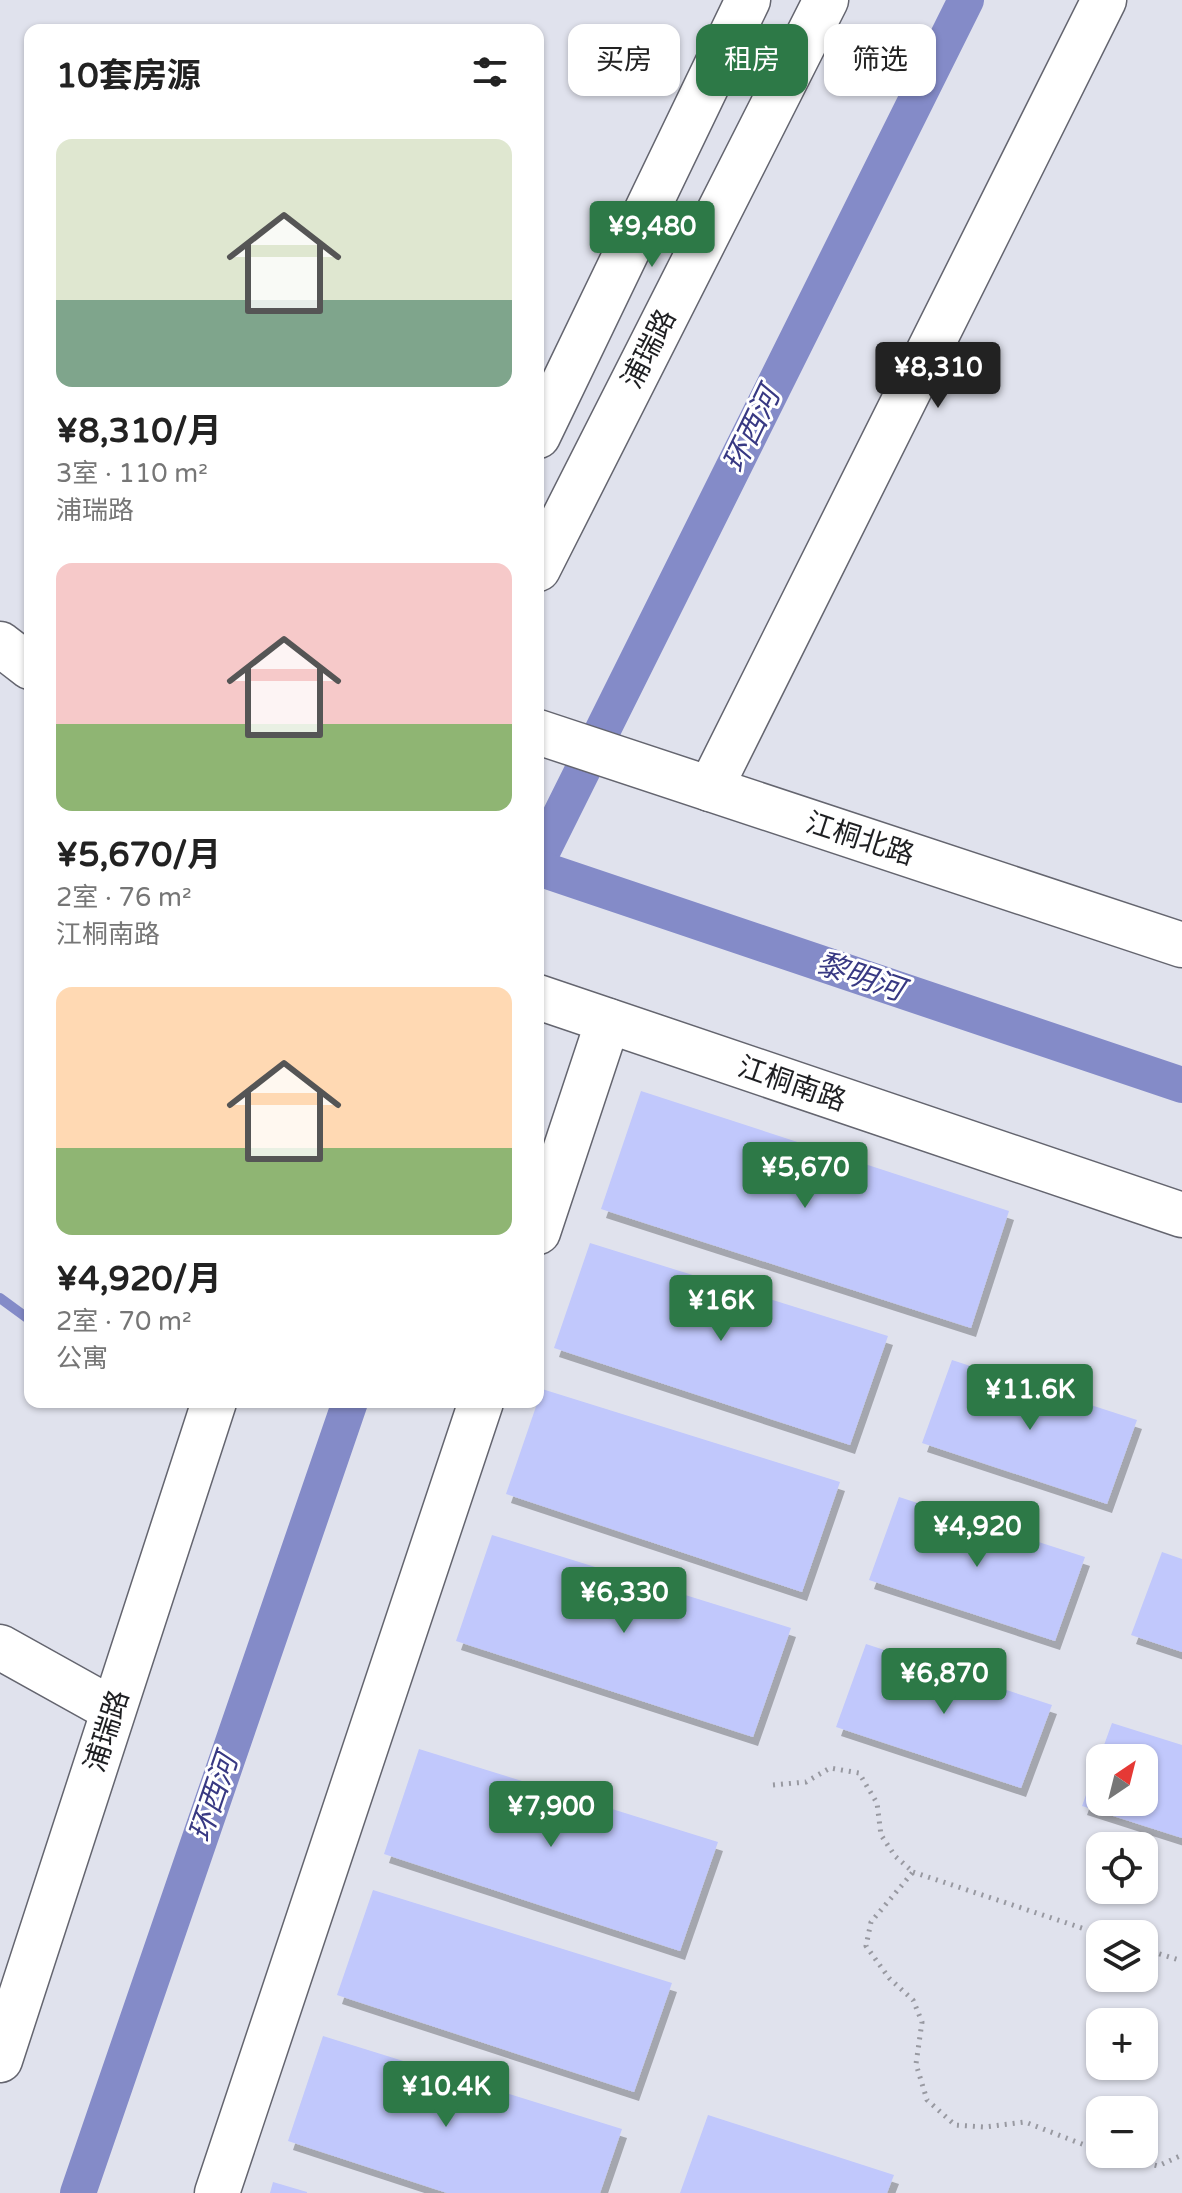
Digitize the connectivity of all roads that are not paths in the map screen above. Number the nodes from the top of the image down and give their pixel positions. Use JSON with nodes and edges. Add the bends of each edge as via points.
{"nodes":[{"id":1,"x":748,"y":0,"type":"edge"},
{"id":2,"x":826,"y":0,"type":"edge"},
{"id":3,"x":1104,"y":0,"type":"edge"},
{"id":4,"x":544,"y":424,"type":"edge"},
{"id":5,"x":544,"y":557,"type":"edge"},
{"id":6,"x":0,"y":644,"type":"edge"},
{"id":7,"x":24,"y":662,"type":"edge"},
{"id":8,"x":544,"y":734,"type":"edge"},
{"id":9,"x":710,"y":789,"type":"junction"},
{"id":10,"x":1182,"y":945,"type":"edge"},
{"id":11,"x":544,"y":999,"type":"edge"},
{"id":12,"x":608,"y":1021,"type":"junction"},
{"id":13,"x":544,"y":1214,"type":"edge"},
{"id":14,"x":1182,"y":1215,"type":"edge"},
{"id":15,"x":212,"y":1408,"type":"edge"},
{"id":16,"x":479,"y":1408,"type":"edge"},
{"id":17,"x":0,"y":1647,"type":"edge"},
{"id":18,"x":113,"y":1710,"type":"junction"},
{"id":19,"x":0,"y":2060,"type":"edge"},
{"id":20,"x":217,"y":2193,"type":"edge"}],
"edges":[{"from":1,"to":4,"type":"street"},
{"from":2,"to":5,"type":"street","name":"浦瑞路"},
{"from":3,"to":9,"type":"street"},
{"from":6,"to":7,"type":"street"},
{"from":8,"to":9,"type":"street","name":"江桐北路"},
{"from":9,"to":10,"type":"street","name":"江桐北路"},
{"from":11,"to":12,"type":"street","name":"江桐南路"},
{"from":12,"to":13,"type":"street"},
{"from":12,"to":14,"type":"street","name":"江桐南路"},
{"from":15,"to":18,"type":"street","name":"浦瑞路"},
{"from":16,"to":20,"type":"street"},
{"from":17,"to":18,"type":"street"},
{"from":18,"to":19,"type":"street","name":"浦瑞路"}]}
